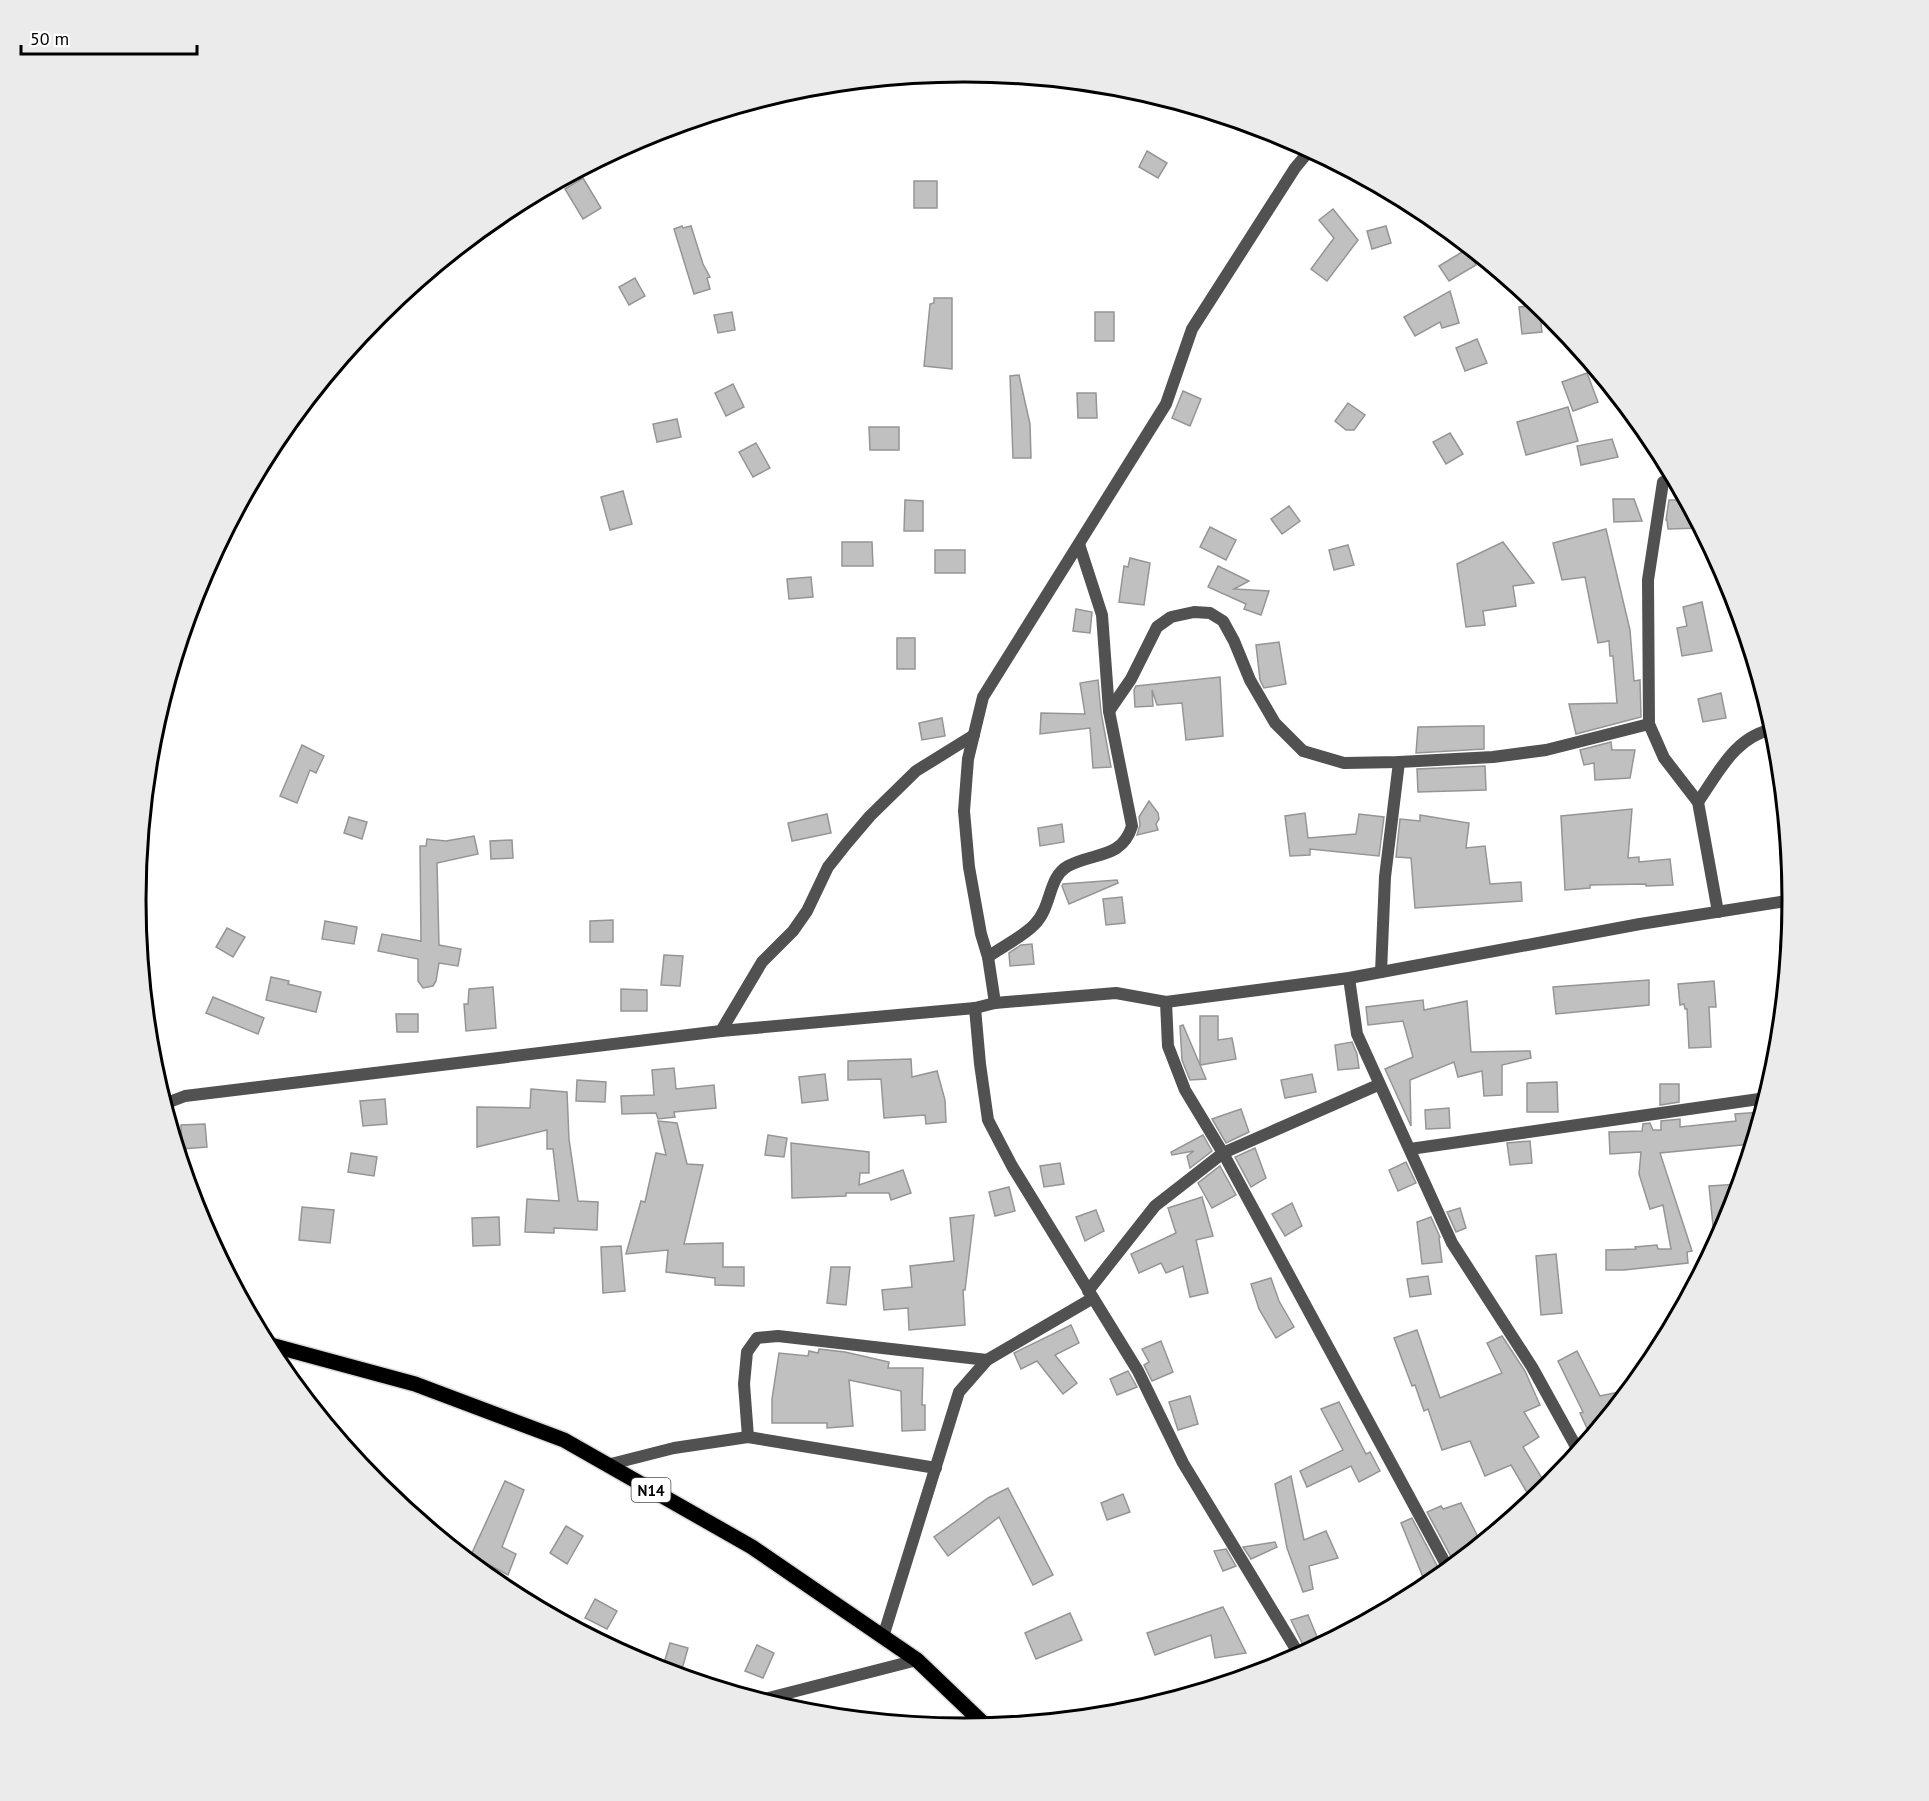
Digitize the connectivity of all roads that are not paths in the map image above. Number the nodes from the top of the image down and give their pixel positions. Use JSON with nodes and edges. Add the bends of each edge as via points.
{"nodes":[{"id":1,"x":1304,"y":157,"type":"edge"},
{"id":2,"x":1663,"y":482,"type":"dead end"},
{"id":3,"x":1078,"y":544,"type":"junction"},
{"id":4,"x":1109,"y":711,"type":"junction"},
{"id":5,"x":1648,"y":724,"type":"junction"},
{"id":6,"x":1765,"y":730,"type":"edge"},
{"id":7,"x":974,"y":735,"type":"junction"},
{"id":8,"x":1399,"y":762,"type":"junction"},
{"id":9,"x":1698,"y":802,"type":"junction"},
{"id":10,"x":1783,"y":902,"type":"edge"},
{"id":11,"x":1718,"y":912,"type":"junction"},
{"id":12,"x":988,"y":957,"type":"junction"},
{"id":13,"x":1381,"y":972,"type":"junction"},
{"id":14,"x":1349,"y":978,"type":"junction"},
{"id":15,"x":1166,"y":1002,"type":"junction"},
{"id":16,"x":995,"y":1003,"type":"junction"},
{"id":17,"x":975,"y":1008,"type":"junction"},
{"id":18,"x":721,"y":1031,"type":"junction"},
{"id":19,"x":1378,"y":1084,"type":"junction"},
{"id":20,"x":1758,"y":1099,"type":"edge"},
{"id":21,"x":172,"y":1101,"type":"edge"},
{"id":22,"x":1410,"y":1149,"type":"junction"},
{"id":23,"x":1223,"y":1153,"type":"junction"},
{"id":24,"x":1091,"y":1294,"type":"junction"},
{"id":25,"x":279,"y":1347,"type":"edge"},
{"id":26,"x":284,"y":1348,"type":"junction"},
{"id":27,"x":283,"y":1353,"type":"edge"},
{"id":28,"x":987,"y":1360,"type":"junction"},
{"id":29,"x":748,"y":1437,"type":"junction"},
{"id":30,"x":1575,"y":1445,"type":"edge"},
{"id":31,"x":607,"y":1465,"type":"junction"},
{"id":32,"x":936,"y":1468,"type":"junction"},
{"id":33,"x":1445,"y":1562,"type":"edge"},
{"id":34,"x":883,"y":1637,"type":"junction"},
{"id":35,"x":1295,"y":1648,"type":"edge"},
{"id":36,"x":917,"y":1660,"type":"junction"},
{"id":37,"x":776,"y":1696,"type":"edge"},
{"id":38,"x":977,"y":1718,"type":"edge"}],
"edges":[{"from":1,"to":3,"type":"street","via":[[1192,329],[1166,404]]},
{"from":2,"to":5,"type":"street","via":[[1648,580]]},
{"from":3,"to":4,"type":"street","via":[[1102,615]]},
{"from":3,"to":7,"type":"street","via":[[983,697]]},
{"from":4,"to":8,"type":"street","via":[[1131,680],[1157,627],[1172,616],[1210,613],[1223,621],[1275,723],[1303,751],[1344,763]]},
{"from":4,"to":12,"type":"street","via":[[1132,826],[1129,837],[1118,849],[1068,866],[1055,878],[1047,907],[1034,926]]},
{"from":5,"to":8,"type":"street","via":[[1546,750]]},
{"from":5,"to":9,"type":"street","via":[[1664,758]]},
{"from":6,"to":9,"type":"street","via":[[1735,748]]},
{"from":7,"to":12,"type":"street","via":[[964,811],[969,867]]},
{"from":7,"to":18,"type":"street","via":[[916,771],[855,834],[828,867],[793,931],[762,962]]},
{"from":8,"to":13,"type":"street","via":[[1385,877]]},
{"from":9,"to":11,"type":"street"},
{"from":10,"to":11,"type":"street"},
{"from":11,"to":13,"type":"street"},
{"from":12,"to":16,"type":"street"},
{"from":13,"to":14,"type":"street"},
{"from":14,"to":15,"type":"street"},
{"from":14,"to":19,"type":"street","via":[[1357,1034]]},
{"from":15,"to":16,"type":"street","via":[[1116,993]]},
{"from":15,"to":23,"type":"street","via":[[1168,1046],[1176,1068]]},
{"from":16,"to":17,"type":"street"},
{"from":17,"to":18,"type":"street"},
{"from":17,"to":24,"type":"street","via":[[988,1120]]},
{"from":18,"to":21,"type":"street","via":[[184,1096]]},
{"from":19,"to":22,"type":"street"},
{"from":19,"to":23,"type":"street"},
{"from":20,"to":22,"type":"street"},
{"from":22,"to":30,"type":"street","via":[[1452,1243],[1532,1367]]},
{"from":23,"to":24,"type":"street","via":[[1155,1206]]},
{"from":23,"to":33,"type":"street"},
{"from":24,"to":28,"type":"street"},
{"from":24,"to":35,"type":"street","via":[[1138,1371],[1183,1463]]},
{"from":25,"to":26,"type":"main road","number":"N14"},
{"from":26,"to":27,"type":"street"},
{"from":26,"to":31,"type":"main road","number":"N14","via":[[415,1384],[564,1440]]},
{"from":28,"to":29,"type":"street","via":[[778,1336],[757,1338],[747,1352],[744,1384]]},
{"from":28,"to":32,"type":"street","via":[[959,1392]]},
{"from":29,"to":31,"type":"street","via":[[674,1448]]},
{"from":29,"to":32,"type":"street"},
{"from":31,"to":34,"type":"main road","number":"N14","via":[[752,1547]]},
{"from":32,"to":34,"type":"street"},
{"from":34,"to":36,"type":"main road","number":"N14"},
{"from":36,"to":37,"type":"street"},
{"from":36,"to":38,"type":"main road","number":"N14"}]}
